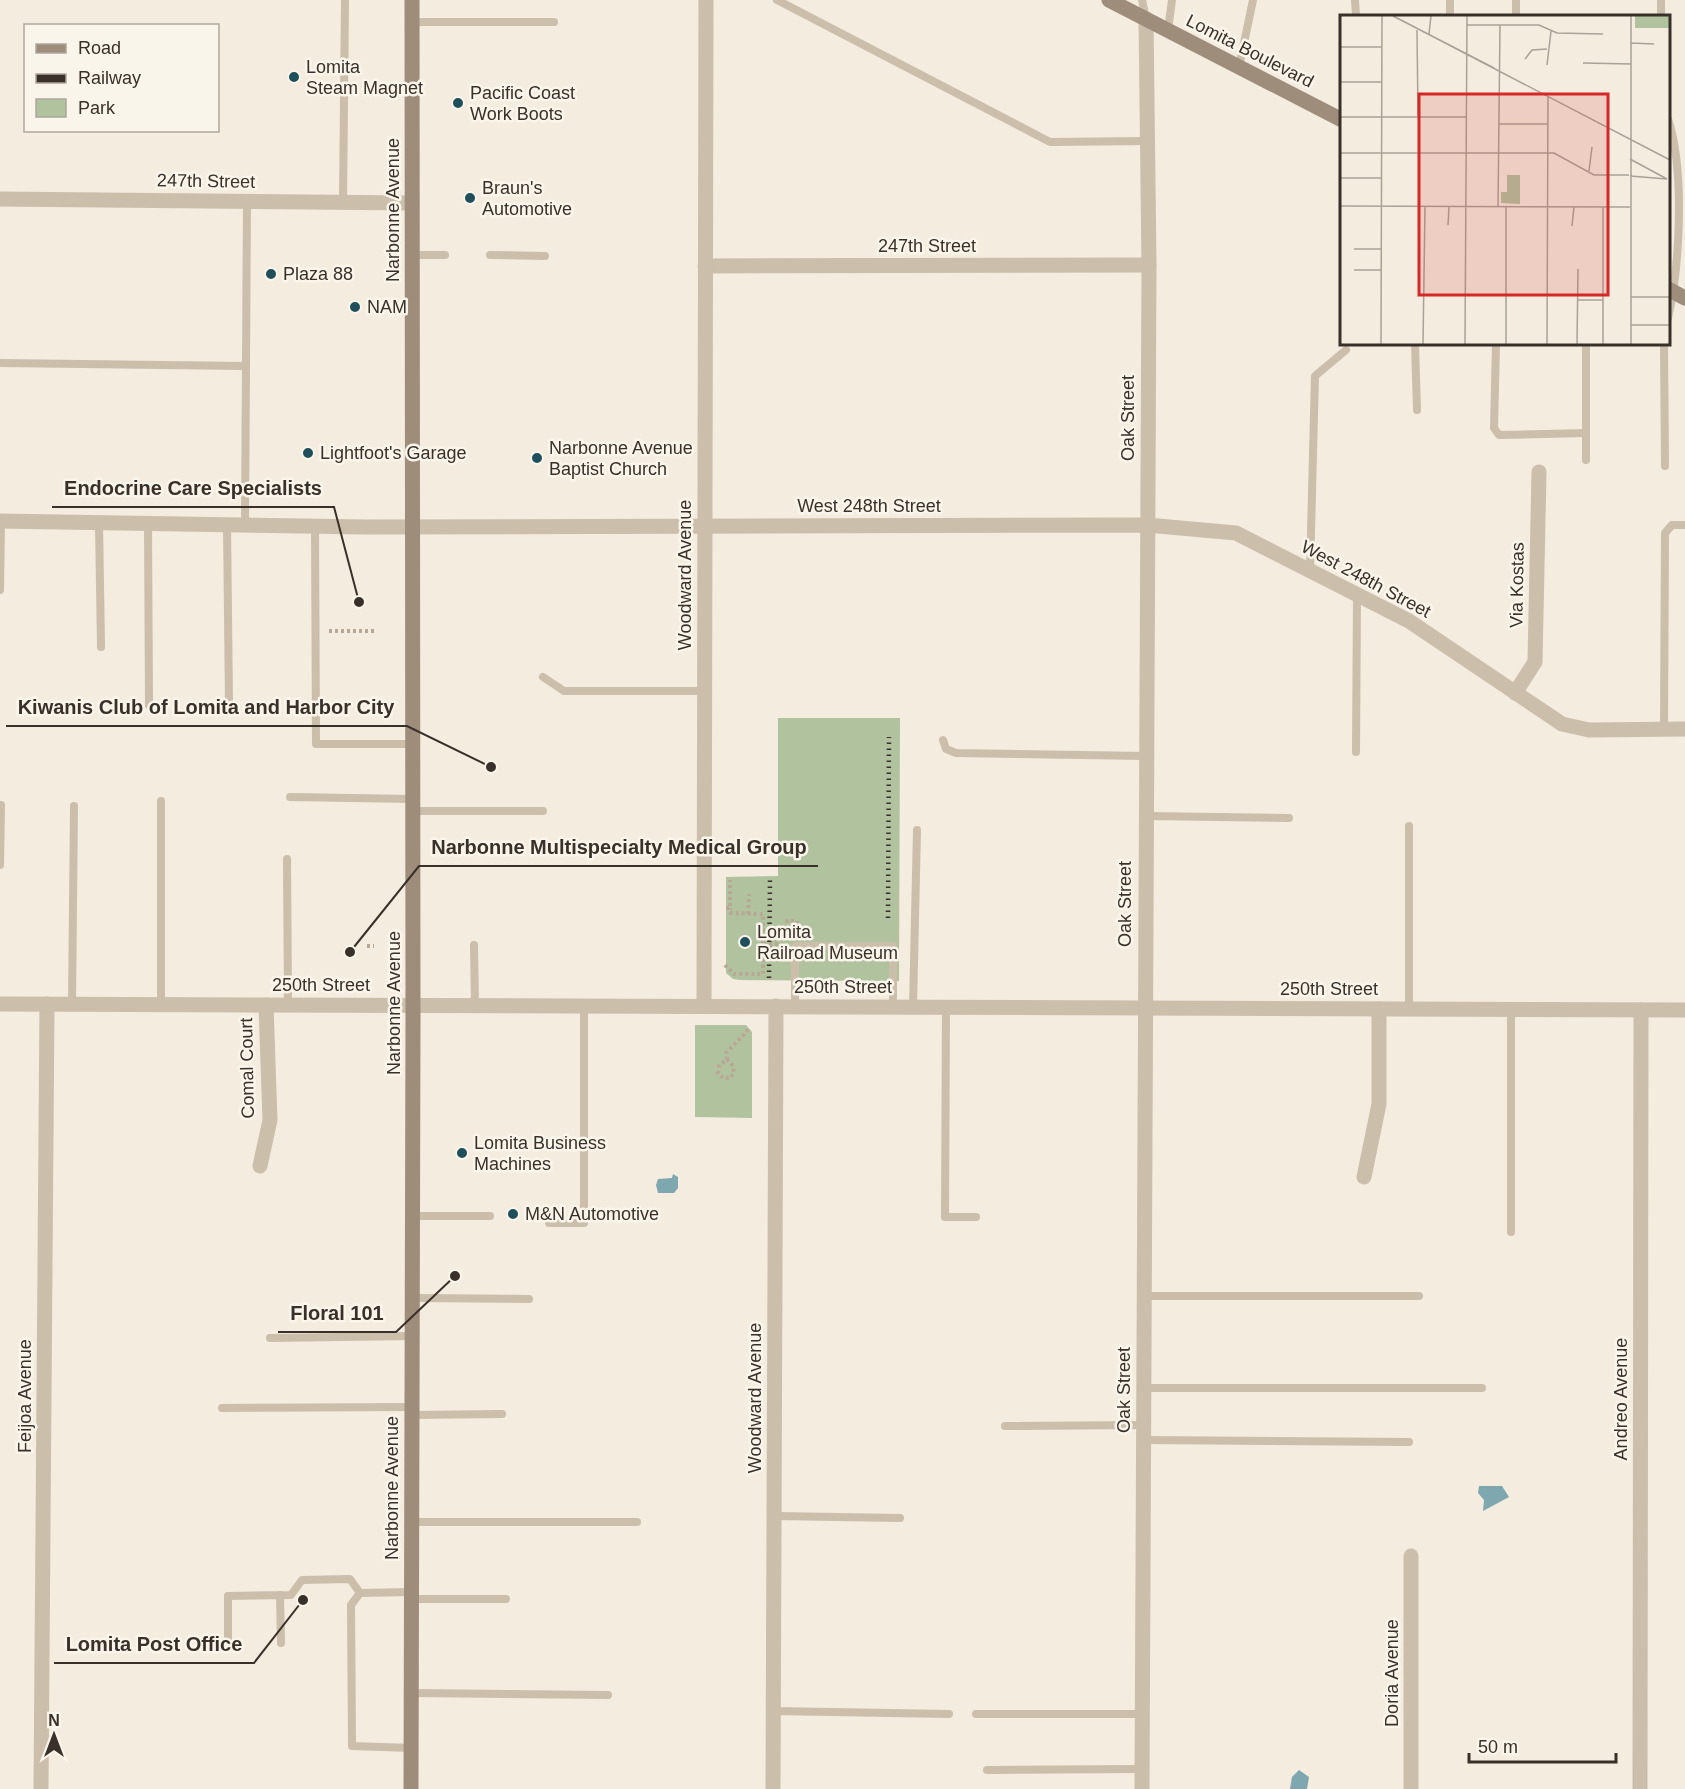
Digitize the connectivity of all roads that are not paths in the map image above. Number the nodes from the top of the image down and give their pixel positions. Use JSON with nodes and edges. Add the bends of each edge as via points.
{"nodes":[{"id":1,"x":345,"y":0,"type":"edge"},
{"id":2,"x":412,"y":0,"type":"edge"},
{"id":3,"x":706,"y":0,"type":"edge"},
{"id":4,"x":777,"y":0,"type":"edge"},
{"id":5,"x":1109,"y":0,"type":"edge"},
{"id":6,"x":1142,"y":0,"type":"edge"},
{"id":7,"x":1172,"y":0,"type":"edge"},
{"id":8,"x":1253,"y":0,"type":"edge"},
{"id":9,"x":1355,"y":0,"type":"edge"},
{"id":10,"x":1356,"y":15,"type":"edge"},
{"id":11,"x":1146,"y":19,"type":"junction"},
{"id":12,"x":412,"y":22,"type":"junction"},
{"id":13,"x":554,"y":22,"type":"dead end"},
{"id":14,"x":1168,"y":30,"type":"junction"},
{"id":15,"x":1239,"y":67,"type":"junction"},
{"id":16,"x":1340,"y":119,"type":"edge"},
{"id":17,"x":1670,"y":124,"type":"edge"},
{"id":18,"x":1147,"y":141,"type":"junction"},
{"id":19,"x":1682,"y":178,"type":"edge"},
{"id":20,"x":0,"y":199,"type":"edge"},
{"id":21,"x":247,"y":201,"type":"junction"},
{"id":22,"x":343,"y":202,"type":"junction"},
{"id":23,"x":412,"y":203,"type":"junction"},
{"id":24,"x":412,"y":255,"type":"junction"},
{"id":25,"x":445,"y":255,"type":"dead end"},
{"id":26,"x":490,"y":255,"type":"dead end"},
{"id":27,"x":544,"y":255,"type":"dead end"},
{"id":28,"x":1149,"y":265,"type":"junction"},
{"id":29,"x":705,"y":266,"type":"junction"},
{"id":30,"x":1676,"y":293,"type":"edge"},
{"id":31,"x":1670,"y":312,"type":"edge"},
{"id":32,"x":1415,"y":345,"type":"edge"},
{"id":33,"x":1496,"y":345,"type":"edge"},
{"id":34,"x":1586,"y":345,"type":"edge"},
{"id":35,"x":1664,"y":345,"type":"edge"},
{"id":36,"x":1346,"y":350,"type":"dead end"},
{"id":37,"x":0,"y":363,"type":"edge"},
{"id":38,"x":244,"y":366,"type":"junction"},
{"id":39,"x":1417,"y":410,"type":"dead end"},
{"id":40,"x":1586,"y":433,"type":"junction"},
{"id":41,"x":1586,"y":460,"type":"dead end"},
{"id":42,"x":1665,"y":466,"type":"dead end"},
{"id":43,"x":1539,"y":472,"type":"dead end"},
{"id":44,"x":1,"y":521,"type":"edge"},
{"id":45,"x":99,"y":523,"type":"junction"},
{"id":46,"x":148,"y":523,"type":"junction"},
{"id":47,"x":227,"y":525,"type":"junction"},
{"id":48,"x":245,"y":525,"type":"junction"},
{"id":49,"x":1147,"y":525,"type":"junction"},
{"id":50,"x":1685,"y":525,"type":"edge"},
{"id":51,"x":315,"y":526,"type":"junction"},
{"id":52,"x":705,"y":526,"type":"junction"},
{"id":53,"x":411,"y":527,"type":"junction"},
{"id":54,"x":1310,"y":571,"type":"junction"},
{"id":55,"x":0,"y":590,"type":"edge"},
{"id":56,"x":1358,"y":594,"type":"junction"},
{"id":57,"x":100,"y":647,"type":"dead end"},
{"id":58,"x":543,"y":677,"type":"dead end"},
{"id":59,"x":705,"y":691,"type":"junction"},
{"id":60,"x":1515,"y":693,"type":"junction"},
{"id":61,"x":229,"y":704,"type":"dead end"},
{"id":62,"x":149,"y":705,"type":"dead end"},
{"id":63,"x":1664,"y":729,"type":"junction"},
{"id":64,"x":1685,"y":729,"type":"edge"},
{"id":65,"x":943,"y":740,"type":"dead end"},
{"id":66,"x":412,"y":744,"type":"junction"},
{"id":67,"x":1356,"y":752,"type":"dead end"},
{"id":68,"x":1146,"y":756,"type":"junction"},
{"id":69,"x":290,"y":797,"type":"dead end"},
{"id":70,"x":161,"y":801,"type":"dead end"},
{"id":71,"x":1,"y":805,"type":"edge"},
{"id":72,"x":412,"y":805,"type":"junction"},
{"id":73,"x":74,"y":806,"type":"dead end"},
{"id":74,"x":543,"y":811,"type":"dead end"},
{"id":75,"x":1145,"y":816,"type":"junction"},
{"id":76,"x":1289,"y":818,"type":"dead end"},
{"id":77,"x":1409,"y":826,"type":"dead end"},
{"id":78,"x":917,"y":830,"type":"dead end"},
{"id":79,"x":287,"y":859,"type":"dead end"},
{"id":80,"x":0,"y":865,"type":"edge"},
{"id":81,"x":474,"y":945,"type":"dead end"},
{"id":82,"x":0,"y":1004,"type":"edge"},
{"id":83,"x":47,"y":1004,"type":"junction"},
{"id":84,"x":72,"y":1004,"type":"junction"},
{"id":85,"x":161,"y":1004,"type":"junction"},
{"id":86,"x":266,"y":1005,"type":"junction"},
{"id":87,"x":288,"y":1005,"type":"junction"},
{"id":88,"x":413,"y":1005,"type":"junction"},
{"id":89,"x":475,"y":1005,"type":"junction"},
{"id":90,"x":584,"y":1006,"type":"junction"},
{"id":91,"x":704,"y":1006,"type":"junction"},
{"id":92,"x":776,"y":1006,"type":"junction"},
{"id":93,"x":795,"y":1006,"type":"junction"},
{"id":94,"x":893,"y":1007,"type":"junction"},
{"id":95,"x":913,"y":1007,"type":"junction"},
{"id":96,"x":946,"y":1007,"type":"junction"},
{"id":97,"x":1144,"y":1008,"type":"junction"},
{"id":98,"x":1379,"y":1009,"type":"junction"},
{"id":99,"x":1409,"y":1009,"type":"junction"},
{"id":100,"x":1511,"y":1009,"type":"junction"},
{"id":101,"x":1641,"y":1010,"type":"junction"},
{"id":102,"x":1685,"y":1010,"type":"edge"},
{"id":103,"x":260,"y":1167,"type":"dead end"},
{"id":104,"x":1364,"y":1177,"type":"dead end"},
{"id":105,"x":413,"y":1216,"type":"junction"},
{"id":106,"x":490,"y":1216,"type":"dead end"},
{"id":107,"x":976,"y":1217,"type":"dead end"},
{"id":108,"x":549,"y":1223,"type":"dead end"},
{"id":109,"x":1511,"y":1232,"type":"dead end"},
{"id":110,"x":1143,"y":1296,"type":"junction"},
{"id":111,"x":1419,"y":1296,"type":"dead end"},
{"id":112,"x":412,"y":1298,"type":"junction"},
{"id":113,"x":529,"y":1299,"type":"dead end"},
{"id":114,"x":412,"y":1336,"type":"junction"},
{"id":115,"x":270,"y":1338,"type":"dead end"},
{"id":116,"x":1143,"y":1388,"type":"junction"},
{"id":117,"x":1482,"y":1388,"type":"dead end"},
{"id":118,"x":222,"y":1408,"type":"dead end"},
{"id":119,"x":412,"y":1411,"type":"junction"},
{"id":120,"x":502,"y":1414,"type":"dead end"},
{"id":121,"x":1005,"y":1426,"type":"dead end"},
{"id":122,"x":1143,"y":1433,"type":"junction"},
{"id":123,"x":1409,"y":1442,"type":"dead end"},
{"id":124,"x":775,"y":1516,"type":"junction"},
{"id":125,"x":900,"y":1518,"type":"dead end"},
{"id":126,"x":412,"y":1522,"type":"junction"},
{"id":127,"x":637,"y":1522,"type":"dead end"},
{"id":128,"x":1411,"y":1556,"type":"dead end"},
{"id":129,"x":360,"y":1593,"type":"junction"},
{"id":130,"x":280,"y":1595,"type":"junction"},
{"id":131,"x":411,"y":1596,"type":"junction"},
{"id":132,"x":506,"y":1599,"type":"dead end"},
{"id":133,"x":281,"y":1643,"type":"dead end"},
{"id":134,"x":228,"y":1647,"type":"dead end"},
{"id":135,"x":411,"y":1694,"type":"junction"},
{"id":136,"x":608,"y":1695,"type":"dead end"},
{"id":137,"x":773,"y":1711,"type":"junction"},
{"id":138,"x":949,"y":1714,"type":"dead end"},
{"id":139,"x":975,"y":1714,"type":"dead end"},
{"id":140,"x":1142,"y":1714,"type":"junction"},
{"id":141,"x":411,"y":1748,"type":"junction"},
{"id":142,"x":1142,"y":1768,"type":"junction"},
{"id":143,"x":987,"y":1770,"type":"dead end"},
{"id":144,"x":41,"y":1789,"type":"edge"},
{"id":145,"x":411,"y":1789,"type":"edge"},
{"id":146,"x":773,"y":1789,"type":"edge"},
{"id":147,"x":1142,"y":1789,"type":"edge"},
{"id":148,"x":1411,"y":1789,"type":"edge"},
{"id":149,"x":1640,"y":1789,"type":"edge"}],
"edges":[{"from":1,"to":22,"type":"lane"},
{"from":2,"to":12,"type":"main road","name":"Narbonne Avenue"},
{"from":3,"to":29,"type":"street","name":"Woodward Avenue"},
{"from":4,"to":18,"type":"lane","via":[[1050,142]]},
{"from":5,"to":11,"type":"main road","name":"Lomita Boulevard"},
{"from":6,"to":11,"type":"lane"},
{"from":7,"to":14,"type":"lane"},
{"from":8,"to":15,"type":"lane"},
{"from":9,"to":10,"type":"lane"},
{"from":11,"to":14,"type":"main road","name":"Lomita Boulevard"},
{"from":11,"to":18,"type":"street","name":"Oak Street"},
{"from":12,"to":13,"type":"lane"},
{"from":12,"to":23,"type":"main road","name":"Narbonne Avenue"},
{"from":14,"to":15,"type":"main road","name":"Lomita Boulevard"},
{"from":15,"to":16,"type":"main road","name":"Lomita Boulevard"},
{"from":17,"to":19,"type":"lane"},
{"from":18,"to":28,"type":"street","name":"Oak Street"},
{"from":19,"to":30,"type":"lane"},
{"from":20,"to":21,"type":"street","name":"247th Street"},
{"from":21,"to":22,"type":"street","name":"247th Street"},
{"from":21,"to":38,"type":"lane"},
{"from":22,"to":23,"type":"street","name":"247th Street"},
{"from":23,"to":24,"type":"main road","name":"Narbonne Avenue"},
{"from":24,"to":25,"type":"lane"},
{"from":24,"to":53,"type":"main road","name":"Narbonne Avenue"},
{"from":26,"to":27,"type":"lane"},
{"from":28,"to":29,"type":"street","name":"247th Street"},
{"from":28,"to":49,"type":"street","name":"Oak Street"},
{"from":29,"to":52,"type":"street","name":"Woodward Avenue"},
{"from":30,"to":31,"type":"lane"},
{"from":32,"to":39,"type":"lane"},
{"from":33,"to":40,"type":"lane","via":[[1494,428],[1499,435]]},
{"from":34,"to":40,"type":"lane"},
{"from":35,"to":42,"type":"lane"},
{"from":36,"to":54,"type":"lane","via":[[1315,376]]},
{"from":37,"to":38,"type":"lane"},
{"from":38,"to":48,"type":"lane"},
{"from":40,"to":41,"type":"lane"},
{"from":43,"to":60,"type":"street","name":"Via Kostas","via":[[1535,662]]},
{"from":44,"to":45,"type":"street","name":"West 248th Street"},
{"from":44,"to":55,"type":"lane"},
{"from":45,"to":46,"type":"street","name":"West 248th Street"},
{"from":45,"to":57,"type":"lane"},
{"from":46,"to":47,"type":"street","name":"West 248th Street"},
{"from":46,"to":62,"type":"lane"},
{"from":47,"to":48,"type":"street","name":"West 248th Street"},
{"from":47,"to":61,"type":"lane"},
{"from":48,"to":51,"type":"street","name":"West 248th Street"},
{"from":49,"to":52,"type":"street","name":"West 248th Street"},
{"from":49,"to":54,"type":"street","name":"West 248th Street","via":[[1236,533]]},
{"from":49,"to":68,"type":"street","name":"Oak Street"},
{"from":50,"to":63,"type":"lane","via":[[1672,525],[1665,533]]},
{"from":51,"to":53,"type":"street","name":"West 248th Street"},
{"from":51,"to":66,"type":"lane","via":[[316,744]]},
{"from":52,"to":53,"type":"street","name":"West 248th Street"},
{"from":52,"to":59,"type":"street","name":"Woodward Avenue"},
{"from":53,"to":66,"type":"main road","name":"Narbonne Avenue"},
{"from":54,"to":56,"type":"street","name":"West 248th Street"},
{"from":56,"to":60,"type":"street","name":"West 248th Street","via":[[1409,621]]},
{"from":56,"to":67,"type":"lane"},
{"from":58,"to":59,"type":"lane","via":[[564,691]]},
{"from":59,"to":91,"type":"street","name":"Woodward Avenue"},
{"from":60,"to":63,"type":"street","name":"West 248th Street","via":[[1562,724],[1589,730]]},
{"from":63,"to":64,"type":"street","name":"West 248th Street"},
{"from":65,"to":68,"type":"lane","via":[[946,748],[956,753]]},
{"from":66,"to":72,"type":"main road","name":"Narbonne Avenue"},
{"from":68,"to":75,"type":"street","name":"Oak Street"},
{"from":69,"to":72,"type":"lane"},
{"from":70,"to":85,"type":"lane"},
{"from":71,"to":80,"type":"lane"},
{"from":72,"to":74,"type":"lane"},
{"from":72,"to":88,"type":"main road","name":"Narbonne Avenue"},
{"from":73,"to":84,"type":"lane"},
{"from":75,"to":76,"type":"lane"},
{"from":75,"to":97,"type":"street","name":"Oak Street"},
{"from":77,"to":99,"type":"lane"},
{"from":78,"to":95,"type":"lane"},
{"from":79,"to":87,"type":"lane"},
{"from":81,"to":89,"type":"lane"},
{"from":82,"to":83,"type":"street","name":"250th Street"},
{"from":83,"to":84,"type":"street","name":"250th Street"},
{"from":83,"to":144,"type":"street","name":"Feijoa Avenue"},
{"from":84,"to":85,"type":"street","name":"250th Street"},
{"from":85,"to":86,"type":"street","name":"250th Street"},
{"from":86,"to":87,"type":"street","name":"250th Street"},
{"from":86,"to":103,"type":"street","name":"Comal Court","via":[[270,1120]]},
{"from":87,"to":88,"type":"street","name":"250th Street"},
{"from":88,"to":89,"type":"street","name":"250th Street"},
{"from":88,"to":105,"type":"main road","name":"Narbonne Avenue"},
{"from":89,"to":90,"type":"street","name":"250th Street"},
{"from":90,"to":91,"type":"street","name":"250th Street"},
{"from":90,"to":108,"type":"lane","via":[[584,1223]]},
{"from":91,"to":92,"type":"street","name":"250th Street"},
{"from":92,"to":93,"type":"street","name":"250th Street"},
{"from":92,"to":124,"type":"street","name":"Woodward Avenue"},
{"from":93,"to":94,"type":"street","name":"250th Street"},
{"from":93,"to":94,"type":"lane","via":[[795,946],[893,946]]},
{"from":94,"to":95,"type":"street","name":"250th Street"},
{"from":95,"to":96,"type":"street","name":"250th Street"},
{"from":96,"to":97,"type":"street","name":"250th Street"},
{"from":96,"to":107,"type":"lane","via":[[945,1217]]},
{"from":97,"to":98,"type":"street","name":"250th Street"},
{"from":97,"to":110,"type":"street","name":"Oak Street"},
{"from":98,"to":99,"type":"street","name":"250th Street"},
{"from":98,"to":104,"type":"street","via":[[1379,1104]]},
{"from":99,"to":100,"type":"street","name":"250th Street"},
{"from":100,"to":101,"type":"street","name":"250th Street"},
{"from":100,"to":109,"type":"lane"},
{"from":101,"to":102,"type":"street","name":"250th Street"},
{"from":101,"to":149,"type":"street","name":"Andreo Avenue"},
{"from":105,"to":106,"type":"lane"},
{"from":105,"to":112,"type":"main road","name":"Narbonne Avenue"},
{"from":110,"to":111,"type":"lane"},
{"from":110,"to":116,"type":"street","name":"Oak Street"},
{"from":112,"to":113,"type":"lane"},
{"from":112,"to":114,"type":"main road","name":"Narbonne Avenue"},
{"from":114,"to":115,"type":"lane"},
{"from":114,"to":119,"type":"main road","name":"Narbonne Avenue"},
{"from":116,"to":117,"type":"lane"},
{"from":116,"to":122,"type":"street","name":"Oak Street"},
{"from":118,"to":119,"type":"lane"},
{"from":119,"to":120,"type":"lane"},
{"from":119,"to":126,"type":"main road","name":"Narbonne Avenue"},
{"from":121,"to":122,"type":"lane"},
{"from":122,"to":123,"type":"lane"},
{"from":122,"to":140,"type":"street","name":"Oak Street"},
{"from":124,"to":125,"type":"lane"},
{"from":124,"to":137,"type":"street","name":"Woodward Avenue"},
{"from":126,"to":127,"type":"lane"},
{"from":126,"to":131,"type":"main road","name":"Narbonne Avenue"},
{"from":128,"to":148,"type":"street","name":"Doria Avenue"},
{"from":129,"to":130,"type":"lane","via":[[350,1579],[302,1580],[291,1595]]},
{"from":129,"to":131,"type":"lane"},
{"from":129,"to":141,"type":"lane","via":[[351,1605],[352,1746]]},
{"from":130,"to":133,"type":"lane"},
{"from":130,"to":134,"type":"lane","via":[[228,1596]]},
{"from":131,"to":132,"type":"lane"},
{"from":131,"to":135,"type":"main road","name":"Narbonne Avenue"},
{"from":135,"to":136,"type":"lane"},
{"from":135,"to":141,"type":"main road","name":"Narbonne Avenue"},
{"from":137,"to":138,"type":"lane"},
{"from":137,"to":146,"type":"street","name":"Woodward Avenue"},
{"from":139,"to":140,"type":"lane"},
{"from":140,"to":142,"type":"street","name":"Oak Street"},
{"from":141,"to":145,"type":"main road","name":"Narbonne Avenue"},
{"from":142,"to":143,"type":"lane"},
{"from":142,"to":147,"type":"street","name":"Oak Street"}]}
